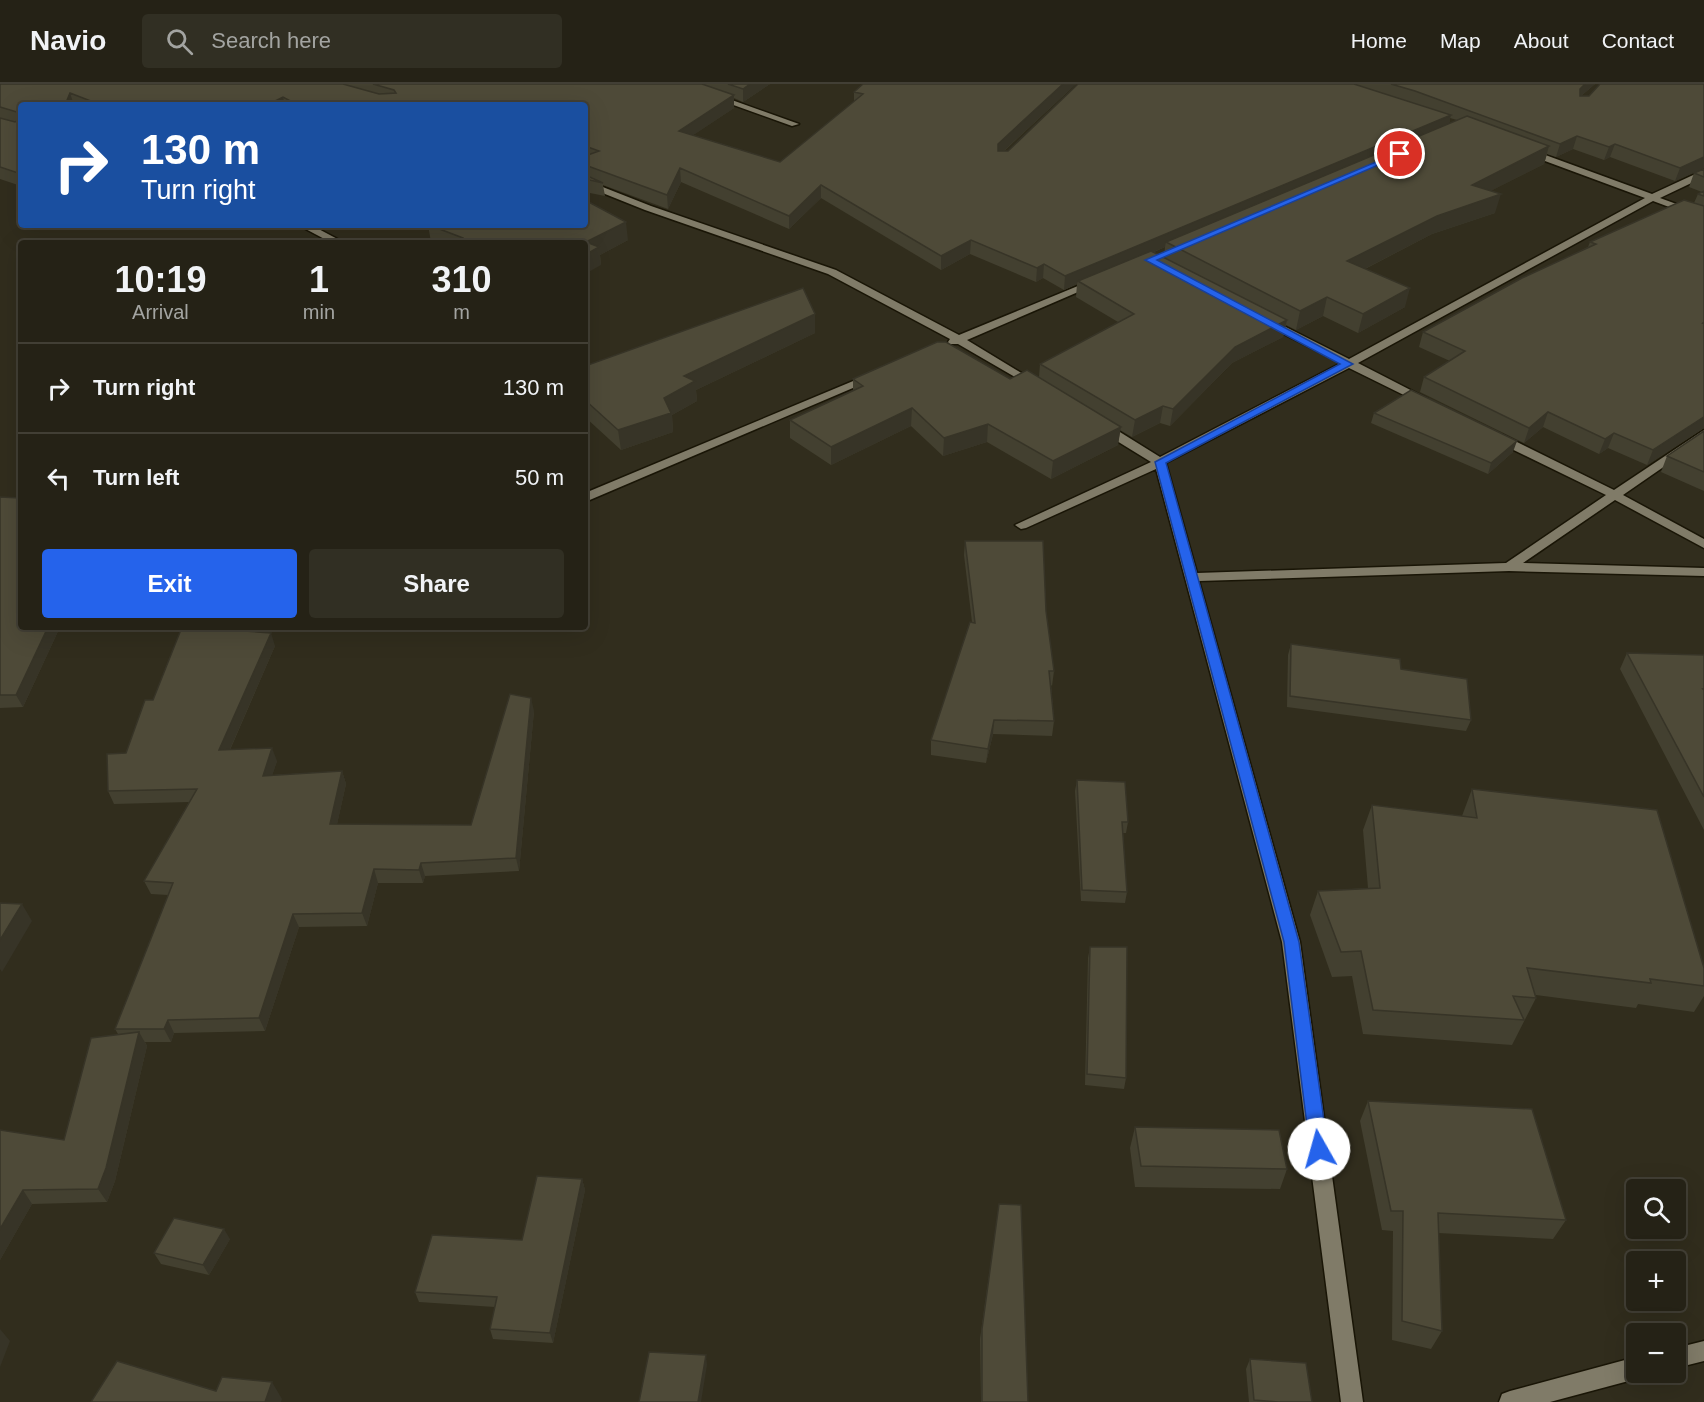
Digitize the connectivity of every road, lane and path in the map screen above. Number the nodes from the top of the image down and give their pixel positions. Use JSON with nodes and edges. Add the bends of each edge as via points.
{"nodes":[{"id":1,"x":679,"y":84,"type":"edge"},
{"id":2,"x":795,"y":124,"type":"dead end"},
{"id":3,"x":1518,"y":148,"type":"edge"},
{"id":4,"x":1704,"y":173,"type":"edge"},
{"id":5,"x":588,"y":184,"type":"edge"},
{"id":6,"x":1652,"y":198,"type":"junction"},
{"id":7,"x":1704,"y":217,"type":"edge"},
{"id":8,"x":309,"y":228,"type":"edge"},
{"id":9,"x":334,"y":240,"type":"edge"},
{"id":10,"x":1108,"y":277,"type":"edge"},
{"id":11,"x":1254,"y":315,"type":"edge"},
{"id":12,"x":960,"y":340,"type":"junction"},
{"id":13,"x":938,"y":349,"type":"edge"},
{"id":14,"x":1348,"y":364,"type":"junction"},
{"id":15,"x":883,"y":372,"type":"edge"},
{"id":16,"x":1050,"y":395,"type":"edge"},
{"id":17,"x":1434,"y":406,"type":"edge"},
{"id":18,"x":1090,"y":419,"type":"edge"},
{"id":19,"x":1487,"y":432,"type":"edge"},
{"id":20,"x":1704,"y":434,"type":"edge"},
{"id":21,"x":1160,"y":462,"type":"junction"},
{"id":22,"x":1615,"y":495,"type":"junction"},
{"id":23,"x":588,"y":497,"type":"edge"},
{"id":24,"x":1021,"y":525,"type":"dead end"},
{"id":25,"x":1704,"y":544,"type":"edge"},
{"id":26,"x":1509,"y":567,"type":"junction"},
{"id":27,"x":1704,"y":572,"type":"edge"},
{"id":28,"x":1193,"y":577,"type":"junction"},
{"id":29,"x":1704,"y":1351,"type":"edge"},
{"id":30,"x":1686,"y":1356,"type":"edge"},
{"id":31,"x":1626,"y":1371,"type":"edge"},
{"id":32,"x":1352,"y":1402,"type":"edge"},
{"id":33,"x":1510,"y":1402,"type":"edge"}],
"edges":[{"from":1,"to":2,"type":"street"},
{"from":3,"to":6,"type":"street"},
{"from":4,"to":6,"type":"street"},
{"from":5,"to":12,"type":"street","via":[[832,272]]},
{"from":6,"to":7,"type":"street"},
{"from":6,"to":14,"type":"street"},
{"from":8,"to":9,"type":"street"},
{"from":10,"to":12,"type":"street"},
{"from":11,"to":14,"type":"street"},
{"from":12,"to":13,"type":"street"},
{"from":12,"to":16,"type":"street"},
{"from":14,"to":17,"type":"street"},
{"from":14,"to":21,"type":"street"},
{"from":15,"to":23,"type":"street"},
{"from":18,"to":21,"type":"street"},
{"from":19,"to":22,"type":"street"},
{"from":20,"to":22,"type":"street"},
{"from":21,"to":24,"type":"street"},
{"from":21,"to":28,"type":"street"},
{"from":22,"to":25,"type":"street"},
{"from":22,"to":26,"type":"street"},
{"from":26,"to":27,"type":"street"},
{"from":26,"to":28,"type":"street"},
{"from":28,"to":32,"type":"street","via":[[1292,942]]},
{"from":29,"to":30,"type":"street"},
{"from":31,"to":33,"type":"street"}]}
